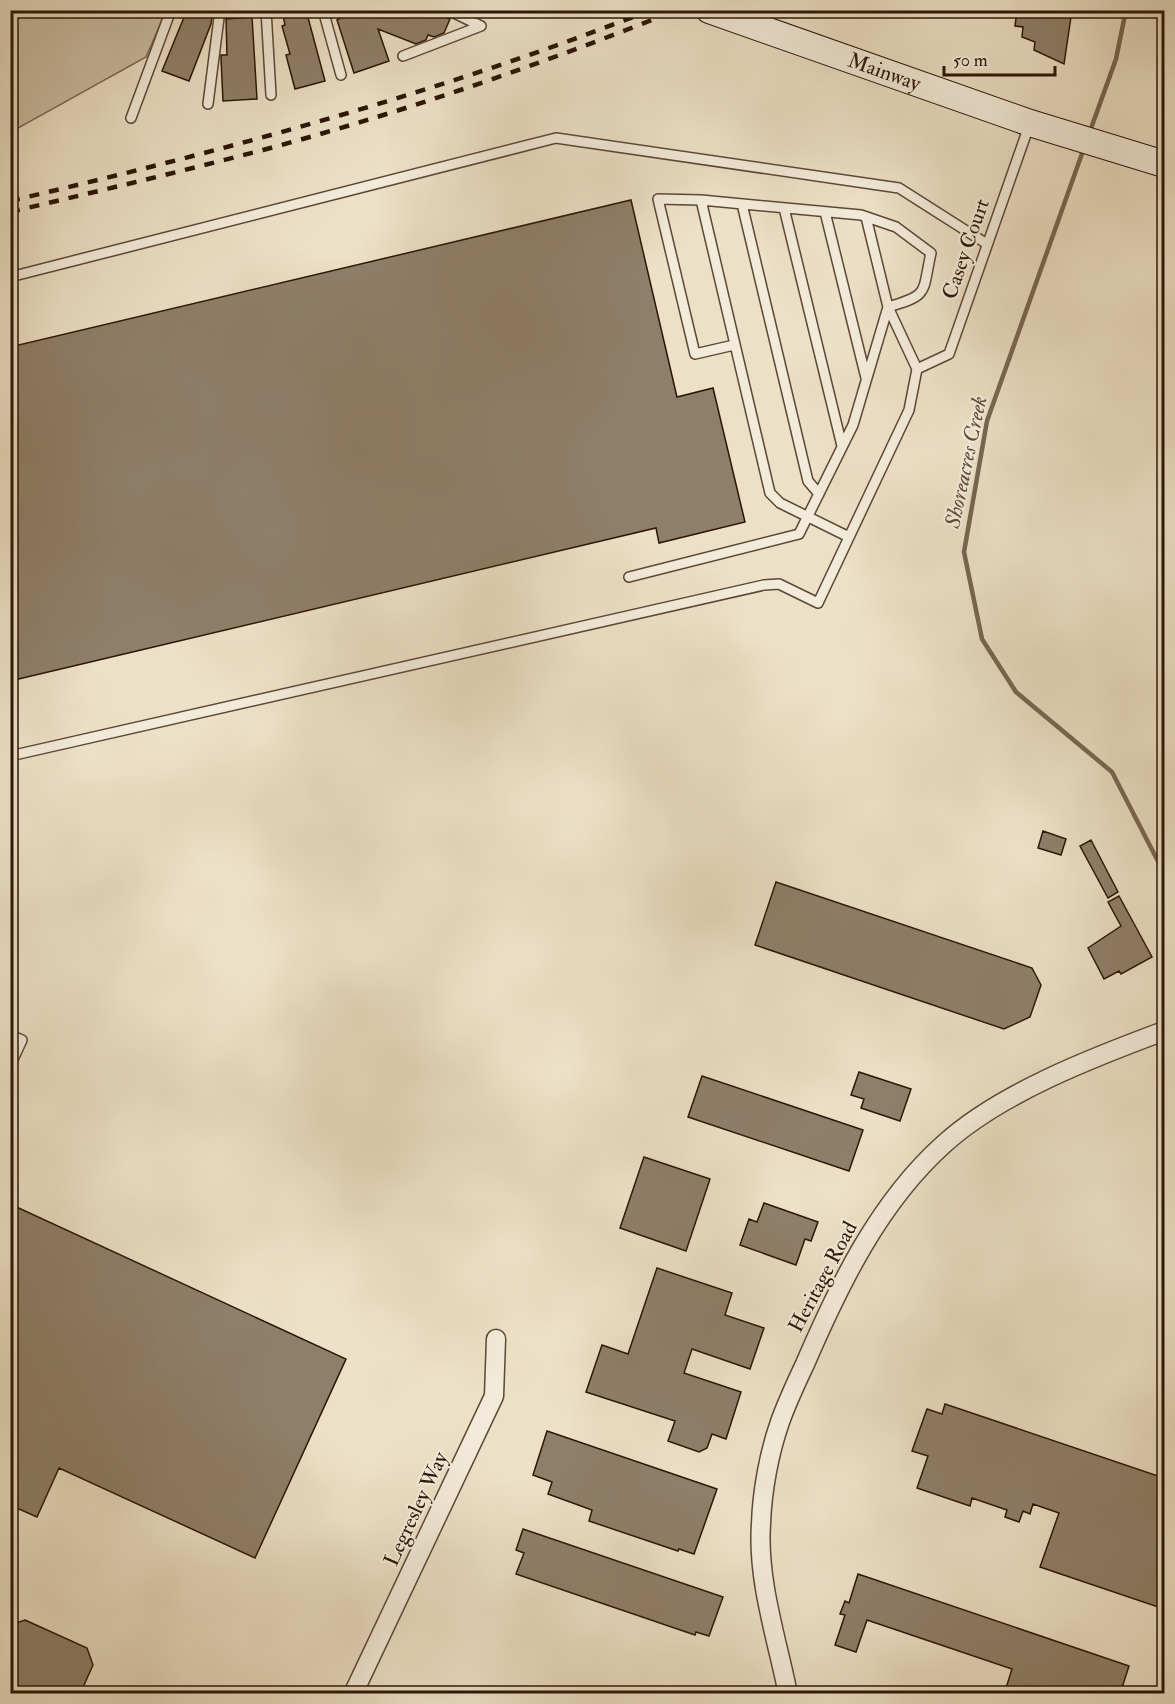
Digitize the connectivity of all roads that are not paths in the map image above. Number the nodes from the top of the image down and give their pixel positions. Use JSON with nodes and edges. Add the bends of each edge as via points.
{"nodes":[{"id":1,"x":171,"y":10,"type":"edge"},
{"id":2,"x":220,"y":10,"type":"edge"},
{"id":3,"x":266,"y":10,"type":"edge"},
{"id":4,"x":323,"y":10,"type":"edge"},
{"id":5,"x":448,"y":10,"type":"edge"},
{"id":6,"x":709,"y":10,"type":"edge"},
{"id":7,"x":403,"y":56,"type":"dead end"},
{"id":8,"x":341,"y":75,"type":"dead end"},
{"id":9,"x":271,"y":95,"type":"dead end"},
{"id":10,"x":208,"y":104,"type":"dead end"},
{"id":11,"x":131,"y":118,"type":"dead end"},
{"id":12,"x":1030,"y":123,"type":"junction"},
{"id":13,"x":1164,"y":164,"type":"edge"},
{"id":14,"x":701,"y":200,"type":"junction"},
{"id":15,"x":742,"y":204,"type":"junction"},
{"id":16,"x":784,"y":208,"type":"junction"},
{"id":17,"x":825,"y":212,"type":"junction"},
{"id":18,"x":866,"y":217,"type":"junction"},
{"id":19,"x":987,"y":244,"type":"junction"},
{"id":20,"x":10,"y":277,"type":"edge"},
{"id":21,"x":888,"y":307,"type":"junction"},
{"id":22,"x":734,"y":345,"type":"junction"},
{"id":23,"x":917,"y":369,"type":"junction"},
{"id":24,"x":867,"y":380,"type":"junction"},
{"id":25,"x":843,"y":446,"type":"junction"},
{"id":26,"x":819,"y":494,"type":"junction"},
{"id":27,"x":807,"y":516,"type":"junction"},
{"id":28,"x":849,"y":537,"type":"junction"},
{"id":29,"x":629,"y":577,"type":"dead end"},
{"id":30,"x":10,"y":756,"type":"edge"},
{"id":31,"x":1164,"y":1031,"type":"edge"},
{"id":32,"x":10,"y":1035,"type":"edge"},
{"id":33,"x":10,"y":1066,"type":"edge"},
{"id":34,"x":496,"y":1339,"type":"dead end"},
{"id":35,"x":353,"y":1694,"type":"edge"},
{"id":36,"x":788,"y":1694,"type":"edge"}],
"edges":[{"from":1,"to":11,"type":"lane"},
{"from":2,"to":10,"type":"lane"},
{"from":3,"to":9,"type":"lane"},
{"from":4,"to":8,"type":"lane"},
{"from":5,"to":7,"type":"lane","via":[[481,26]]},
{"from":6,"to":12,"type":"street","name":"Mainway"},
{"from":12,"to":13,"type":"street","name":"Mainway"},
{"from":12,"to":19,"type":"lane","name":"Casey Court"},
{"from":14,"to":15,"type":"lane"},
{"from":14,"to":22,"type":"lane"},
{"from":14,"to":22,"type":"lane","via":[[658,199],[695,354]]},
{"from":15,"to":16,"type":"lane"},
{"from":15,"to":26,"type":"lane","via":[[808,481]]},
{"from":16,"to":17,"type":"lane"},
{"from":16,"to":25,"type":"lane"},
{"from":17,"to":18,"type":"lane"},
{"from":17,"to":24,"type":"lane"},
{"from":18,"to":21,"type":"lane"},
{"from":18,"to":21,"type":"lane","via":[[896,227],[931,253],[922,293],[916,299]]},
{"from":19,"to":20,"type":"lane","via":[[899,188],[556,138]]},
{"from":19,"to":23,"type":"lane","name":"Casey Court","via":[[949,354]]},
{"from":21,"to":23,"type":"lane"},
{"from":21,"to":24,"type":"lane"},
{"from":22,"to":27,"type":"lane","via":[[770,493],[780,503]]},
{"from":23,"to":28,"type":"lane","via":[[909,410]]},
{"from":24,"to":25,"type":"lane"},
{"from":25,"to":26,"type":"lane"},
{"from":26,"to":27,"type":"lane"},
{"from":27,"to":28,"type":"lane"},
{"from":27,"to":29,"type":"lane","via":[[799,534]]},
{"from":28,"to":30,"type":"lane","via":[[818,603],[779,584],[764,585]]},
{"from":31,"to":36,"type":"street","name":"Heritage Road","via":[[1031,1088],[978,1118],[944,1144],[884,1213],[845,1278],[779,1424],[760,1526],[765,1583]]},
{"from":32,"to":33,"type":"lane","via":[[22,1040]]},
{"from":34,"to":35,"type":"street","name":"Legresley Way","via":[[494,1396]]}]}
